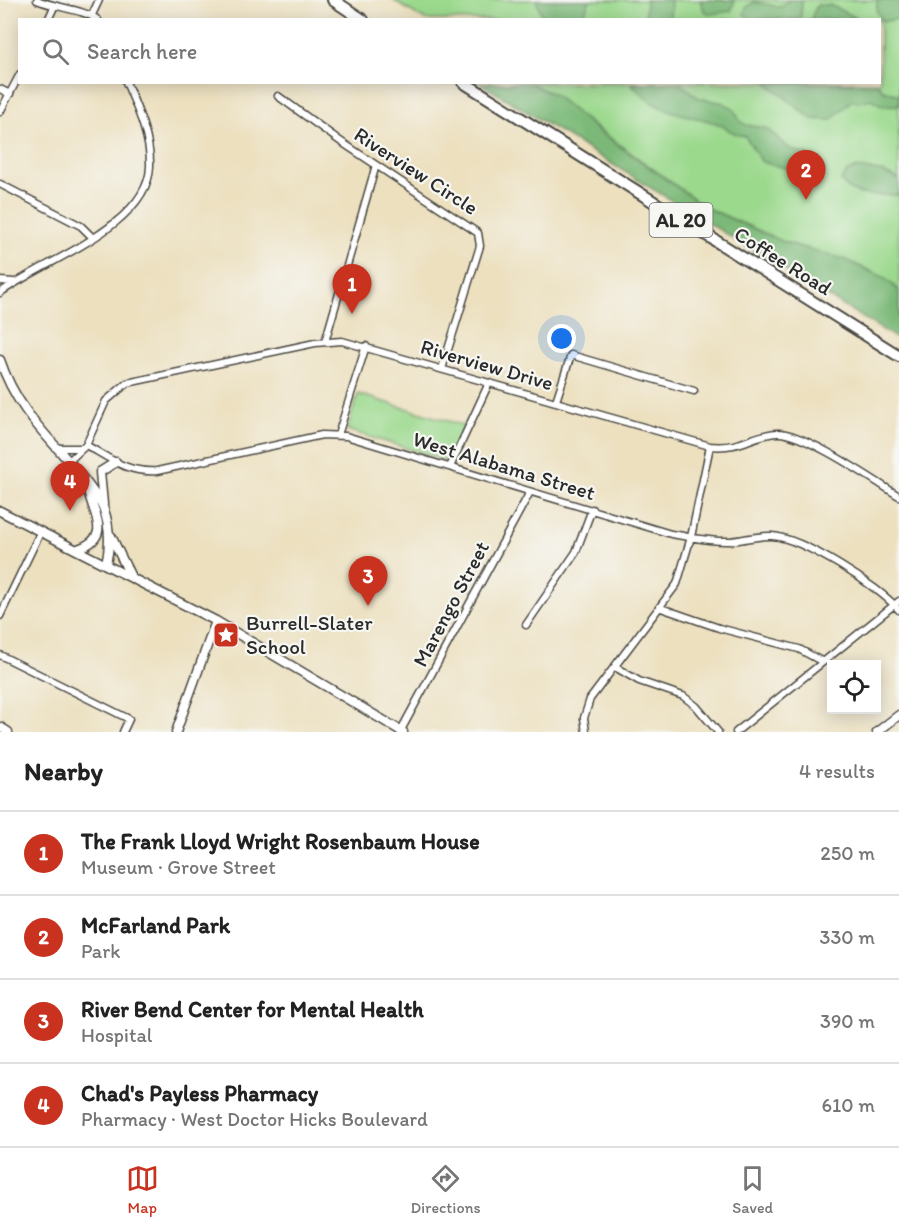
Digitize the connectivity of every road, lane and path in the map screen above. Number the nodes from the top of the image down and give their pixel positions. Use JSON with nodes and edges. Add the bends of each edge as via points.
{"nodes":[{"id":1,"x":37,"y":0,"type":"edge"},
{"id":2,"x":99,"y":0,"type":"edge"},
{"id":3,"x":333,"y":0,"type":"edge"},
{"id":4,"x":54,"y":7,"type":"junction"},
{"id":5,"x":92,"y":15,"type":"junction"},
{"id":6,"x":49,"y":18,"type":"edge"},
{"id":7,"x":96,"y":18,"type":"edge"},
{"id":8,"x":360,"y":18,"type":"edge"},
{"id":9,"x":18,"y":78,"type":"edge"},
{"id":10,"x":127,"y":84,"type":"edge"},
{"id":11,"x":466,"y":84,"type":"edge"},
{"id":12,"x":0,"y":89,"type":"edge"},
{"id":13,"x":10,"y":94,"type":"junction"},
{"id":14,"x":278,"y":96,"type":"dead end"},
{"id":15,"x":0,"y":112,"type":"edge"},
{"id":16,"x":376,"y":165,"type":"junction"},
{"id":17,"x":0,"y":184,"type":"edge"},
{"id":18,"x":92,"y":237,"type":"junction"},
{"id":19,"x":0,"y":281,"type":"edge"},
{"id":20,"x":14,"y":282,"type":"junction"},
{"id":21,"x":0,"y":292,"type":"edge"},
{"id":22,"x":325,"y":342,"type":"junction"},
{"id":23,"x":366,"y":346,"type":"junction"},
{"id":24,"x":899,"y":356,"type":"edge"},
{"id":25,"x":0,"y":360,"type":"edge"},
{"id":26,"x":442,"y":369,"type":"junction"},
{"id":27,"x":489,"y":383,"type":"junction"},
{"id":28,"x":694,"y":390,"type":"dead end"},
{"id":29,"x":556,"y":401,"type":"junction"},
{"id":30,"x":338,"y":435,"type":"junction"},
{"id":31,"x":710,"y":446,"type":"junction"},
{"id":32,"x":85,"y":447,"type":"junction"},
{"id":33,"x":56,"y":448,"type":"junction"},
{"id":34,"x":68,"y":462,"type":"junction"},
{"id":35,"x":116,"y":462,"type":"junction"},
{"id":36,"x":450,"y":467,"type":"junction"},
{"id":37,"x":87,"y":484,"type":"junction"},
{"id":38,"x":530,"y":492,"type":"junction"},
{"id":39,"x":899,"y":496,"type":"edge"},
{"id":40,"x":103,"y":507,"type":"junction"},
{"id":41,"x":592,"y":509,"type":"junction"},
{"id":42,"x":0,"y":511,"type":"edge"},
{"id":43,"x":40,"y":531,"type":"junction"},
{"id":44,"x":110,"y":532,"type":"junction"},
{"id":45,"x":692,"y":537,"type":"junction"},
{"id":46,"x":78,"y":549,"type":"junction"},
{"id":47,"x":106,"y":564,"type":"junction"},
{"id":48,"x":131,"y":576,"type":"junction"},
{"id":49,"x":898,"y":605,"type":"edge"},
{"id":50,"x":661,"y":608,"type":"junction"},
{"id":51,"x":0,"y":616,"type":"edge"},
{"id":52,"x":216,"y":621,"type":"junction"},
{"id":53,"x":526,"y":626,"type":"dead end"},
{"id":54,"x":0,"y":655,"type":"edge"},
{"id":55,"x":823,"y":662,"type":"junction"},
{"id":56,"x":615,"y":667,"type":"junction"},
{"id":57,"x":899,"y":715,"type":"edge"},
{"id":58,"x":0,"y":727,"type":"edge"},
{"id":59,"x":585,"y":729,"type":"edge"},
{"id":60,"x":8,"y":732,"type":"edge"},
{"id":61,"x":123,"y":732,"type":"edge"},
{"id":62,"x":176,"y":732,"type":"edge"},
{"id":63,"x":401,"y":732,"type":"edge"},
{"id":64,"x":717,"y":732,"type":"edge"},
{"id":65,"x":736,"y":732,"type":"edge"},
{"id":66,"x":877,"y":732,"type":"edge"}],
"edges":[{"from":1,"to":4,"type":"street"},
{"from":2,"to":5,"type":"street"},
{"from":3,"to":8,"type":"main road"},
{"from":4,"to":5,"type":"street"},
{"from":4,"to":6,"type":"street"},
{"from":5,"to":7,"type":"street"},
{"from":9,"to":13,"type":"street"},
{"from":10,"to":18,"type":"street","via":[[146,137],[150,172],[136,204]]},
{"from":11,"to":24,"type":"main road","name":"Coffee Road","number":"AL 20"},
{"from":12,"to":13,"type":"street"},
{"from":13,"to":15,"type":"street"},
{"from":14,"to":16,"type":"street","name":"Riverview Circle"},
{"from":16,"to":22,"type":"street"},
{"from":16,"to":26,"type":"street","name":"Riverview Circle","via":[[473,227],[480,239]]},
{"from":17,"to":18,"type":"street","via":[[81,226]]},
{"from":18,"to":20,"type":"street"},
{"from":19,"to":20,"type":"street"},
{"from":20,"to":21,"type":"street"},
{"from":22,"to":23,"type":"street","name":"Riverview Drive"},
{"from":22,"to":32,"type":"street","name":"Riverview Drive","via":[[127,383],[106,401]]},
{"from":23,"to":26,"type":"street","name":"Riverview Drive"},
{"from":23,"to":30,"type":"street"},
{"from":25,"to":33,"type":"street","via":[[21,408]]},
{"from":26,"to":27,"type":"street","name":"Riverview Drive"},
{"from":27,"to":29,"type":"street","name":"Riverview Drive"},
{"from":27,"to":36,"type":"street"},
{"from":28,"to":29,"type":"street","via":[[572,355]]},
{"from":29,"to":31,"type":"street","name":"Riverview Drive"},
{"from":30,"to":35,"type":"street","name":"West Alabama Street","via":[[322,435],[157,471],[133,471]]},
{"from":30,"to":36,"type":"street","name":"West Alabama Street"},
{"from":31,"to":39,"type":"street","name":"Riverview Drive","via":[[728,448],[768,435],[788,434]]},
{"from":31,"to":45,"type":"street"},
{"from":32,"to":33,"type":"street"},
{"from":32,"to":34,"type":"street","name":"Riverview Drive"},
{"from":32,"to":35,"type":"street","name":"West Alabama Street"},
{"from":33,"to":34,"type":"street"},
{"from":34,"to":37,"type":"street"},
{"from":35,"to":40,"type":"street","via":[[103,468],[98,478]]},
{"from":36,"to":38,"type":"street","name":"West Alabama Street"},
{"from":37,"to":40,"type":"street"},
{"from":37,"to":46,"type":"street","via":[[98,537]]},
{"from":38,"to":41,"type":"street","name":"West Alabama Street"},
{"from":38,"to":63,"type":"street","name":"Marengo Street"},
{"from":40,"to":44,"type":"street"},
{"from":41,"to":45,"type":"street","name":"West Alabama Street"},
{"from":41,"to":53,"type":"street","via":[[576,552]]},
{"from":42,"to":43,"type":"street"},
{"from":43,"to":46,"type":"street"},
{"from":43,"to":51,"type":"street"},
{"from":44,"to":47,"type":"street"},
{"from":44,"to":48,"type":"street"},
{"from":45,"to":49,"type":"street","name":"West Alabama Street","via":[[718,542],[766,536],[787,539],[812,550]]},
{"from":45,"to":50,"type":"street","via":[[677,584]]},
{"from":46,"to":47,"type":"street"},
{"from":47,"to":48,"type":"street"},
{"from":48,"to":52,"type":"street"},
{"from":49,"to":55,"type":"street"},
{"from":50,"to":55,"type":"street","via":[[799,649]]},
{"from":50,"to":56,"type":"street"},
{"from":52,"to":62,"type":"street"},
{"from":52,"to":63,"type":"street"},
{"from":54,"to":61,"type":"street","via":[[129,719]]},
{"from":55,"to":65,"type":"street"},
{"from":56,"to":59,"type":"street","via":[[590,699]]},
{"from":56,"to":64,"type":"street","via":[[639,681],[683,696]]},
{"from":57,"to":66,"type":"street"},
{"from":58,"to":60,"type":"street"}]}
